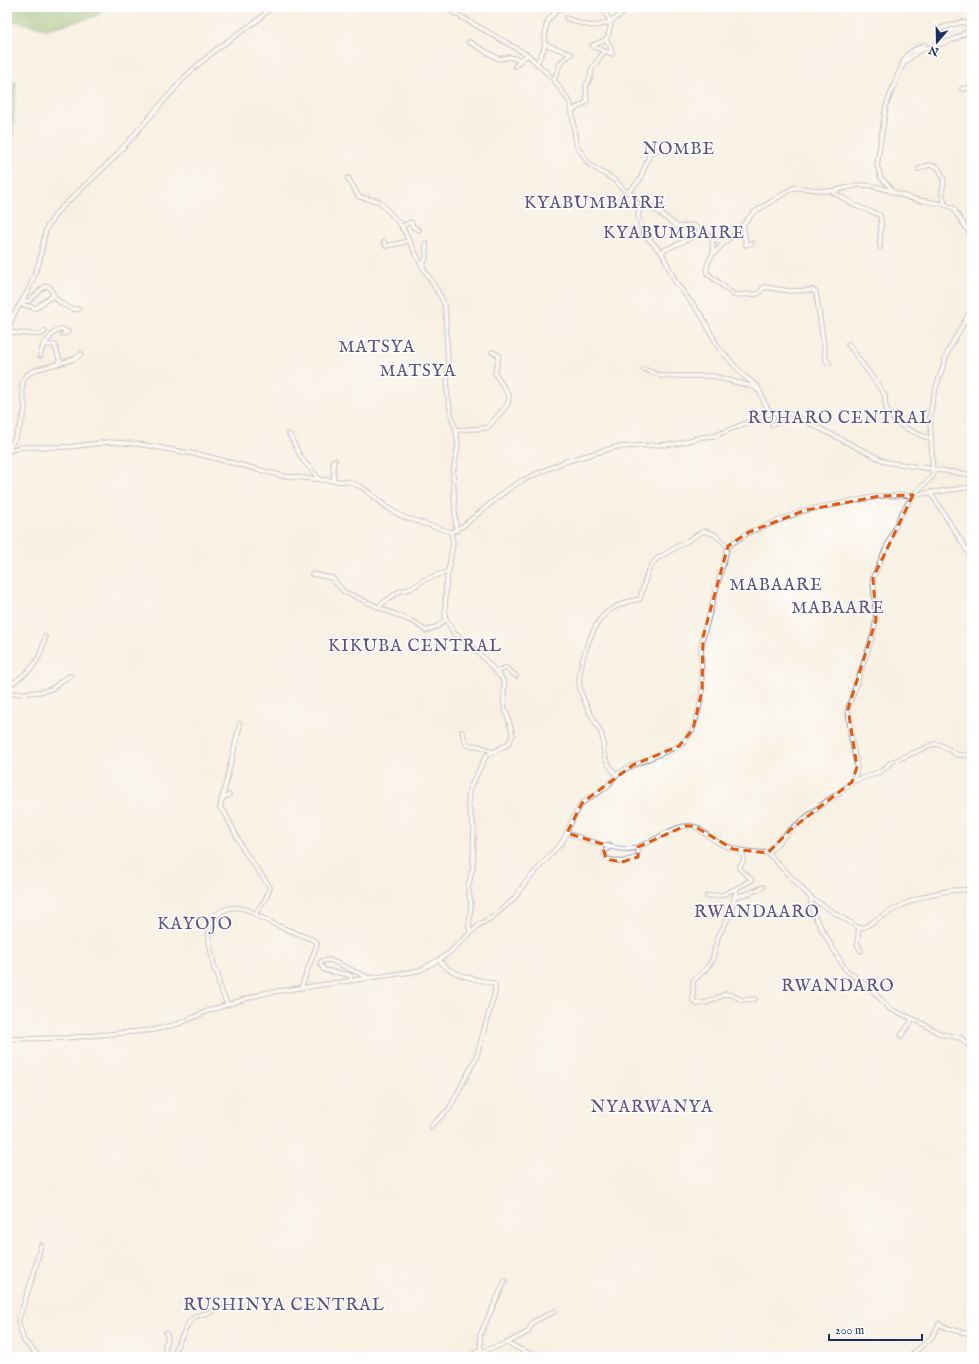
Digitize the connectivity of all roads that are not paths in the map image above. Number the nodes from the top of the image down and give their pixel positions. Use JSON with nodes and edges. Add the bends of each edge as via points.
{"nodes":[{"id":1,"x":272,"y":7,"type":"edge"},
{"id":2,"x":444,"y":7,"type":"edge"},
{"id":3,"x":560,"y":7,"type":"edge"},
{"id":4,"x":601,"y":7,"type":"edge"},
{"id":5,"x":622,"y":14,"type":"dead end"},
{"id":6,"x":566,"y":18,"type":"dead end"},
{"id":7,"x":611,"y":22,"type":"junction"},
{"id":8,"x":972,"y":25,"type":"edge"},
{"id":9,"x":972,"y":30,"type":"edge"},
{"id":10,"x":606,"y":40,"type":"junction"},
{"id":11,"x":469,"y":42,"type":"dead end"},
{"id":12,"x":545,"y":44,"type":"junction"},
{"id":13,"x":942,"y":44,"type":"junction"},
{"id":14,"x":925,"y":45,"type":"dead end"},
{"id":15,"x":604,"y":51,"type":"junction"},
{"id":16,"x":528,"y":55,"type":"junction"},
{"id":17,"x":521,"y":60,"type":"junction"},
{"id":18,"x":537,"y":63,"type":"junction"},
{"id":19,"x":515,"y":66,"type":"dead end"},
{"id":20,"x":901,"y":68,"type":"junction"},
{"id":21,"x":554,"y":80,"type":"junction"},
{"id":22,"x":972,"y":87,"type":"edge"},
{"id":23,"x":962,"y":89,"type":"dead end"},
{"id":24,"x":573,"y":110,"type":"junction"},
{"id":25,"x":662,"y":149,"type":"dead end"},
{"id":26,"x":919,"y":169,"type":"dead end"},
{"id":27,"x":348,"y":178,"type":"dead end"},
{"id":28,"x":831,"y":191,"type":"junction"},
{"id":29,"x":628,"y":192,"type":"junction"},
{"id":30,"x":892,"y":192,"type":"junction"},
{"id":31,"x":643,"y":200,"type":"junction"},
{"id":32,"x":945,"y":204,"type":"junction"},
{"id":33,"x":743,"y":224,"type":"junction"},
{"id":34,"x":402,"y":229,"type":"junction"},
{"id":35,"x":419,"y":230,"type":"dead end"},
{"id":36,"x":701,"y":231,"type":"junction"},
{"id":37,"x":972,"y":236,"type":"edge"},
{"id":38,"x":712,"y":237,"type":"junction"},
{"id":39,"x":409,"y":241,"type":"junction"},
{"id":40,"x":384,"y":242,"type":"dead end"},
{"id":41,"x":725,"y":242,"type":"junction"},
{"id":42,"x":426,"y":243,"type":"dead end"},
{"id":43,"x":752,"y":243,"type":"dead end"},
{"id":44,"x":880,"y":247,"type":"dead end"},
{"id":45,"x":661,"y":252,"type":"junction"},
{"id":46,"x":713,"y":253,"type":"junction"},
{"id":47,"x":422,"y":266,"type":"junction"},
{"id":48,"x":53,"y":295,"type":"junction"},
{"id":49,"x":22,"y":303,"type":"junction"},
{"id":50,"x":972,"y":308,"type":"edge"},
{"id":51,"x":78,"y":309,"type":"dead end"},
{"id":52,"x":46,"y":331,"type":"dead end"},
{"id":53,"x":7,"y":333,"type":"edge"},
{"id":54,"x":63,"y":334,"type":"dead end"},
{"id":55,"x":848,"y":344,"type":"dead end"},
{"id":56,"x":43,"y":346,"type":"junction"},
{"id":57,"x":492,"y":352,"type":"dead end"},
{"id":58,"x":81,"y":354,"type":"dead end"},
{"id":59,"x":40,"y":356,"type":"dead end"},
{"id":60,"x":60,"y":362,"type":"junction"},
{"id":61,"x":829,"y":363,"type":"dead end"},
{"id":62,"x":644,"y":369,"type":"dead end"},
{"id":63,"x":762,"y":397,"type":"junction"},
{"id":64,"x":771,"y":413,"type":"junction"},
{"id":65,"x":788,"y":413,"type":"junction"},
{"id":66,"x":772,"y":425,"type":"dead end"},
{"id":67,"x":456,"y":430,"type":"junction"},
{"id":68,"x":289,"y":434,"type":"dead end"},
{"id":69,"x":931,"y":440,"type":"junction"},
{"id":70,"x":7,"y":450,"type":"edge"},
{"id":71,"x":335,"y":460,"type":"dead end"},
{"id":72,"x":931,"y":469,"type":"junction"},
{"id":73,"x":972,"y":475,"type":"edge"},
{"id":74,"x":320,"y":480,"type":"junction"},
{"id":75,"x":334,"y":480,"type":"junction"},
{"id":76,"x":972,"y":487,"type":"edge"},
{"id":77,"x":930,"y":492,"type":"junction"},
{"id":78,"x":913,"y":494,"type":"junction"},
{"id":79,"x":456,"y":531,"type":"junction"},
{"id":80,"x":451,"y":532,"type":"junction"},
{"id":81,"x":728,"y":546,"type":"junction"},
{"id":82,"x":972,"y":558,"type":"edge"},
{"id":83,"x":449,"y":571,"type":"junction"},
{"id":84,"x":312,"y":574,"type":"dead end"},
{"id":85,"x":380,"y":608,"type":"junction"},
{"id":86,"x":446,"y":619,"type":"junction"},
{"id":87,"x":45,"y":637,"type":"dead end"},
{"id":88,"x":496,"y":671,"type":"junction"},
{"id":89,"x":71,"y":676,"type":"dead end"},
{"id":90,"x":516,"y":676,"type":"dead end"},
{"id":91,"x":7,"y":687,"type":"edge"},
{"id":92,"x":7,"y":693,"type":"edge"},
{"id":93,"x":240,"y":724,"type":"dead end"},
{"id":94,"x":462,"y":732,"type":"dead end"},
{"id":95,"x":493,"y":752,"type":"junction"},
{"id":96,"x":972,"y":755,"type":"edge"},
{"id":97,"x":616,"y":775,"type":"junction"},
{"id":98,"x":852,"y":782,"type":"junction"},
{"id":99,"x":230,"y":795,"type":"dead end"},
{"id":100,"x":220,"y":800,"type":"junction"},
{"id":101,"x":567,"y":833,"type":"junction"},
{"id":102,"x":610,"y":846,"type":"junction"},
{"id":103,"x":638,"y":846,"type":"junction"},
{"id":104,"x":742,"y":852,"type":"junction"},
{"id":105,"x":768,"y":853,"type":"junction"},
{"id":106,"x":762,"y":887,"type":"dead end"},
{"id":107,"x":737,"y":888,"type":"junction"},
{"id":108,"x":972,"y":890,"type":"edge"},
{"id":109,"x":708,"y":896,"type":"dead end"},
{"id":110,"x":734,"y":897,"type":"junction"},
{"id":111,"x":811,"y":898,"type":"junction"},
{"id":112,"x":255,"y":914,"type":"junction"},
{"id":113,"x":859,"y":928,"type":"junction"},
{"id":114,"x":470,"y":932,"type":"junction"},
{"id":115,"x":861,"y":951,"type":"dead end"},
{"id":116,"x":438,"y":960,"type":"junction"},
{"id":117,"x":368,"y":978,"type":"junction"},
{"id":118,"x":351,"y":980,"type":"junction"},
{"id":119,"x":301,"y":988,"type":"junction"},
{"id":120,"x":755,"y":999,"type":"dead end"},
{"id":121,"x":227,"y":1004,"type":"junction"},
{"id":122,"x":911,"y":1018,"type":"junction"},
{"id":123,"x":901,"y":1036,"type":"dead end"},
{"id":124,"x":7,"y":1039,"type":"edge"},
{"id":125,"x":972,"y":1049,"type":"edge"},
{"id":126,"x":431,"y":1126,"type":"dead end"},
{"id":127,"x":41,"y":1245,"type":"dead end"},
{"id":128,"x":505,"y":1281,"type":"dead end"},
{"id":129,"x":226,"y":1303,"type":"dead end"},
{"id":130,"x":556,"y":1311,"type":"dead end"},
{"id":131,"x":166,"y":1333,"type":"dead end"},
{"id":132,"x":972,"y":1334,"type":"edge"},
{"id":133,"x":507,"y":1343,"type":"junction"},
{"id":134,"x":478,"y":1353,"type":"junction"},
{"id":135,"x":40,"y":1357,"type":"edge"},
{"id":136,"x":167,"y":1357,"type":"edge"},
{"id":137,"x":171,"y":1357,"type":"edge"},
{"id":138,"x":470,"y":1357,"type":"edge"},
{"id":139,"x":564,"y":1357,"type":"edge"},
{"id":140,"x":909,"y":1357,"type":"edge"}],
"edges":[{"from":1,"to":49,"type":"street","via":[[184,78],[114,159],[57,212],[46,229],[39,262]]},
{"from":2,"to":16,"type":"street"},
{"from":3,"to":12,"type":"street","via":[[546,26]]},
{"from":4,"to":7,"type":"street"},
{"from":5,"to":7,"type":"street"},
{"from":6,"to":7,"type":"street","via":[[587,26]]},
{"from":7,"to":10,"type":"street"},
{"from":8,"to":13,"type":"street","via":[[962,22],[942,28]]},
{"from":9,"to":13,"type":"street"},
{"from":10,"to":15,"type":"street","via":[[613,53]]},
{"from":10,"to":15,"type":"street","via":[[592,46]]},
{"from":11,"to":17,"type":"street","via":[[499,58]]},
{"from":12,"to":18,"type":"street"},
{"from":12,"to":21,"type":"street","via":[[571,54],[562,62]]},
{"from":13,"to":20,"type":"street","via":[[918,51]]},
{"from":14,"to":20,"type":"street","via":[[908,53]]},
{"from":15,"to":24,"type":"street","via":[[591,70],[586,86],[587,102]]},
{"from":16,"to":17,"type":"street"},
{"from":16,"to":18,"type":"street"},
{"from":17,"to":19,"type":"street"},
{"from":18,"to":21,"type":"street"},
{"from":20,"to":30,"type":"street","via":[[886,106],[877,165],[881,178]]},
{"from":21,"to":24,"type":"street"},
{"from":22,"to":23,"type":"street"},
{"from":24,"to":29,"type":"street","via":[[574,137],[581,153],[593,168],[612,178]]},
{"from":25,"to":29,"type":"street","via":[[650,153],[640,180]]},
{"from":26,"to":32,"type":"street","via":[[929,165],[938,168],[944,178],[942,194]]},
{"from":27,"to":34,"type":"street","via":[[359,197],[379,201]]},
{"from":28,"to":30,"type":"street","via":[[863,185],[877,186]]},
{"from":28,"to":33,"type":"street","via":[[793,188],[753,213]]},
{"from":28,"to":44,"type":"street","via":[[856,206],[880,215]]},
{"from":29,"to":31,"type":"street"},
{"from":30,"to":32,"type":"street"},
{"from":31,"to":36,"type":"street","via":[[678,226],[693,225]]},
{"from":31,"to":45,"type":"street","via":[[638,218],[643,233]]},
{"from":32,"to":37,"type":"street","via":[[954,208]]},
{"from":33,"to":41,"type":"street"},
{"from":33,"to":43,"type":"street","via":[[746,245]]},
{"from":34,"to":35,"type":"street","via":[[411,222],[413,227]]},
{"from":34,"to":39,"type":"street"},
{"from":36,"to":38,"type":"street"},
{"from":36,"to":45,"type":"street","via":[[698,235]]},
{"from":38,"to":41,"type":"street"},
{"from":38,"to":46,"type":"street"},
{"from":39,"to":40,"type":"street","via":[[386,246]]},
{"from":39,"to":47,"type":"street"},
{"from":41,"to":46,"type":"street"},
{"from":42,"to":47,"type":"street","via":[[426,258]]},
{"from":45,"to":63,"type":"street","via":[[676,283],[702,316],[718,347],[758,388]]},
{"from":46,"to":61,"type":"street","via":[[707,273],[734,296],[758,294],[764,287],[815,292],[820,309],[826,360]]},
{"from":47,"to":67,"type":"street","via":[[445,306],[447,392]]},
{"from":48,"to":49,"type":"street","via":[[36,308]]},
{"from":48,"to":49,"type":"street","via":[[47,286],[29,301]]},
{"from":48,"to":51,"type":"street","via":[[71,310]]},
{"from":49,"to":53,"type":"street","via":[[14,314]]},
{"from":50,"to":69,"type":"street","via":[[940,371],[931,409]]},
{"from":52,"to":53,"type":"street","via":[[42,334]]},
{"from":54,"to":56,"type":"street","via":[[68,332],[62,329],[55,332]]},
{"from":55,"to":69,"type":"street","via":[[885,395],[885,404],[894,419],[905,429]]},
{"from":56,"to":59,"type":"street"},
{"from":56,"to":60,"type":"street","via":[[55,345]]},
{"from":57,"to":67,"type":"street","via":[[499,355],[495,373],[510,396],[508,404],[487,428]]},
{"from":58,"to":60,"type":"street","via":[[77,358]]},
{"from":60,"to":70,"type":"street","via":[[46,369],[32,370],[24,378],[22,396],[25,408],[15,441]]},
{"from":62,"to":63,"type":"street","via":[[661,376],[700,375],[731,381],[755,387]]},
{"from":63,"to":64,"type":"street"},
{"from":64,"to":65,"type":"street"},
{"from":64,"to":79,"type":"street","via":[[714,436],[676,444],[621,446],[564,462],[507,490]]},
{"from":65,"to":66,"type":"street"},
{"from":65,"to":72,"type":"street","via":[[879,459]]},
{"from":67,"to":79,"type":"street","via":[[458,446],[453,480]]},
{"from":68,"to":74,"type":"street","via":[[302,459]]},
{"from":69,"to":72,"type":"street"},
{"from":70,"to":74,"type":"street","via":[[22,447],[68,448],[108,442],[139,444],[206,456],[283,476]]},
{"from":71,"to":75,"type":"street"},
{"from":72,"to":73,"type":"street"},
{"from":72,"to":78,"type":"street","via":[[931,479]]},
{"from":74,"to":75,"type":"street"},
{"from":75,"to":80,"type":"street","via":[[362,487],[403,517]]},
{"from":76,"to":77,"type":"street"},
{"from":77,"to":78,"type":"street"},
{"from":77,"to":82,"type":"street"},
{"from":78,"to":81,"type":"street","via":[[859,499],[801,511],[749,532]]},
{"from":78,"to":98,"type":"street","via":[[900,516],[873,578],[876,620],[848,709],[850,737],[857,767]]},
{"from":79,"to":80,"type":"street"},
{"from":80,"to":83,"type":"street","via":[[453,543]]},
{"from":81,"to":97,"type":"street","via":[[701,648],[702,691],[693,729],[679,746],[633,764]]},
{"from":81,"to":97,"type":"street","via":[[714,534],[704,531],[658,558],[646,574],[640,599],[623,603],[606,614],[594,631],[581,666],[580,689],[592,719],[602,734],[604,756]]},
{"from":83,"to":85,"type":"street","via":[[400,591],[380,605]]},
{"from":83,"to":86,"type":"street","via":[[444,613]]},
{"from":84,"to":85,"type":"street","via":[[332,578],[343,591]]},
{"from":85,"to":86,"type":"street","via":[[416,623],[426,631]]},
{"from":86,"to":88,"type":"street","via":[[453,632]]},
{"from":87,"to":91,"type":"street","via":[[42,655],[36,663],[25,676]]},
{"from":88,"to":90,"type":"street","via":[[506,668]]},
{"from":88,"to":95,"type":"street","via":[[504,683],[504,705],[513,735],[508,744]]},
{"from":89,"to":92,"type":"street","via":[[64,678],[52,689]]},
{"from":93,"to":100,"type":"street"},
{"from":94,"to":95,"type":"street","via":[[467,745],[479,746]]},
{"from":95,"to":114,"type":"street","via":[[486,756],[469,790],[468,805],[474,828],[473,867],[468,887],[471,904]]},
{"from":96,"to":98,"type":"street","via":[[958,755],[941,745],[934,744],[890,763],[882,771]]},
{"from":97,"to":101,"type":"street","via":[[607,787],[582,803]]},
{"from":98,"to":105,"type":"street","via":[[790,830]]},
{"from":99,"to":100,"type":"street","via":[[223,796]]},
{"from":100,"to":112,"type":"street","via":[[220,808],[244,851],[270,887]]},
{"from":101,"to":102,"type":"street"},
{"from":101,"to":114,"type":"street","via":[[513,900]]},
{"from":102,"to":103,"type":"street","via":[[629,849]]},
{"from":102,"to":103,"type":"street","via":[[604,852],[606,859],[622,862],[638,857]]},
{"from":103,"to":104,"type":"street","via":[[680,828],[694,826],[721,844]]},
{"from":104,"to":105,"type":"street"},
{"from":104,"to":107,"type":"street","via":[[744,859],[739,868],[752,880]]},
{"from":105,"to":111,"type":"street"},
{"from":106,"to":110,"type":"street"},
{"from":107,"to":109,"type":"street","via":[[722,895]]},
{"from":107,"to":110,"type":"street"},
{"from":108,"to":113,"type":"street","via":[[945,890],[929,894],[903,904]]},
{"from":110,"to":120,"type":"street","via":[[730,914],[718,937],[710,963],[693,981],[693,1000],[697,1004],[704,1003],[728,994],[741,1000]]},
{"from":111,"to":113,"type":"street"},
{"from":111,"to":122,"type":"street","via":[[818,924],[845,969],[872,990],[890,1009]]},
{"from":112,"to":119,"type":"street","via":[[316,941],[315,952]]},
{"from":112,"to":121,"type":"street","via":[[250,910],[231,907],[224,910],[210,924],[209,942],[214,970],[218,974],[219,985]]},
{"from":113,"to":115,"type":"street","via":[[857,944]]},
{"from":114,"to":116,"type":"street","via":[[448,954]]},
{"from":116,"to":117,"type":"street","via":[[421,970]]},
{"from":116,"to":126,"type":"street","via":[[458,974],[495,984],[495,992],[476,1058],[449,1109]]},
{"from":117,"to":118,"type":"street"},
{"from":117,"to":118,"type":"street","via":[[330,960],[320,963],[324,970],[350,975]]},
{"from":118,"to":119,"type":"street"},
{"from":119,"to":121,"type":"street","via":[[265,993]]},
{"from":121,"to":124,"type":"street","via":[[181,1023],[154,1030],[65,1038]]},
{"from":122,"to":123,"type":"street","via":[[910,1024]]},
{"from":122,"to":125,"type":"street","via":[[941,1034],[961,1038]]},
{"from":127,"to":135,"type":"street","via":[[18,1321],[24,1341]]},
{"from":128,"to":134,"type":"street","via":[[481,1332],[482,1348]]},
{"from":129,"to":137,"type":"street","via":[[190,1321]]},
{"from":130,"to":133,"type":"street","via":[[533,1322],[528,1332]]},
{"from":131,"to":136,"type":"street"},
{"from":132,"to":140,"type":"street","via":[[939,1324],[932,1337]]},
{"from":133,"to":134,"type":"street"},
{"from":133,"to":139,"type":"street","via":[[528,1353]]},
{"from":134,"to":138,"type":"street"}]}
